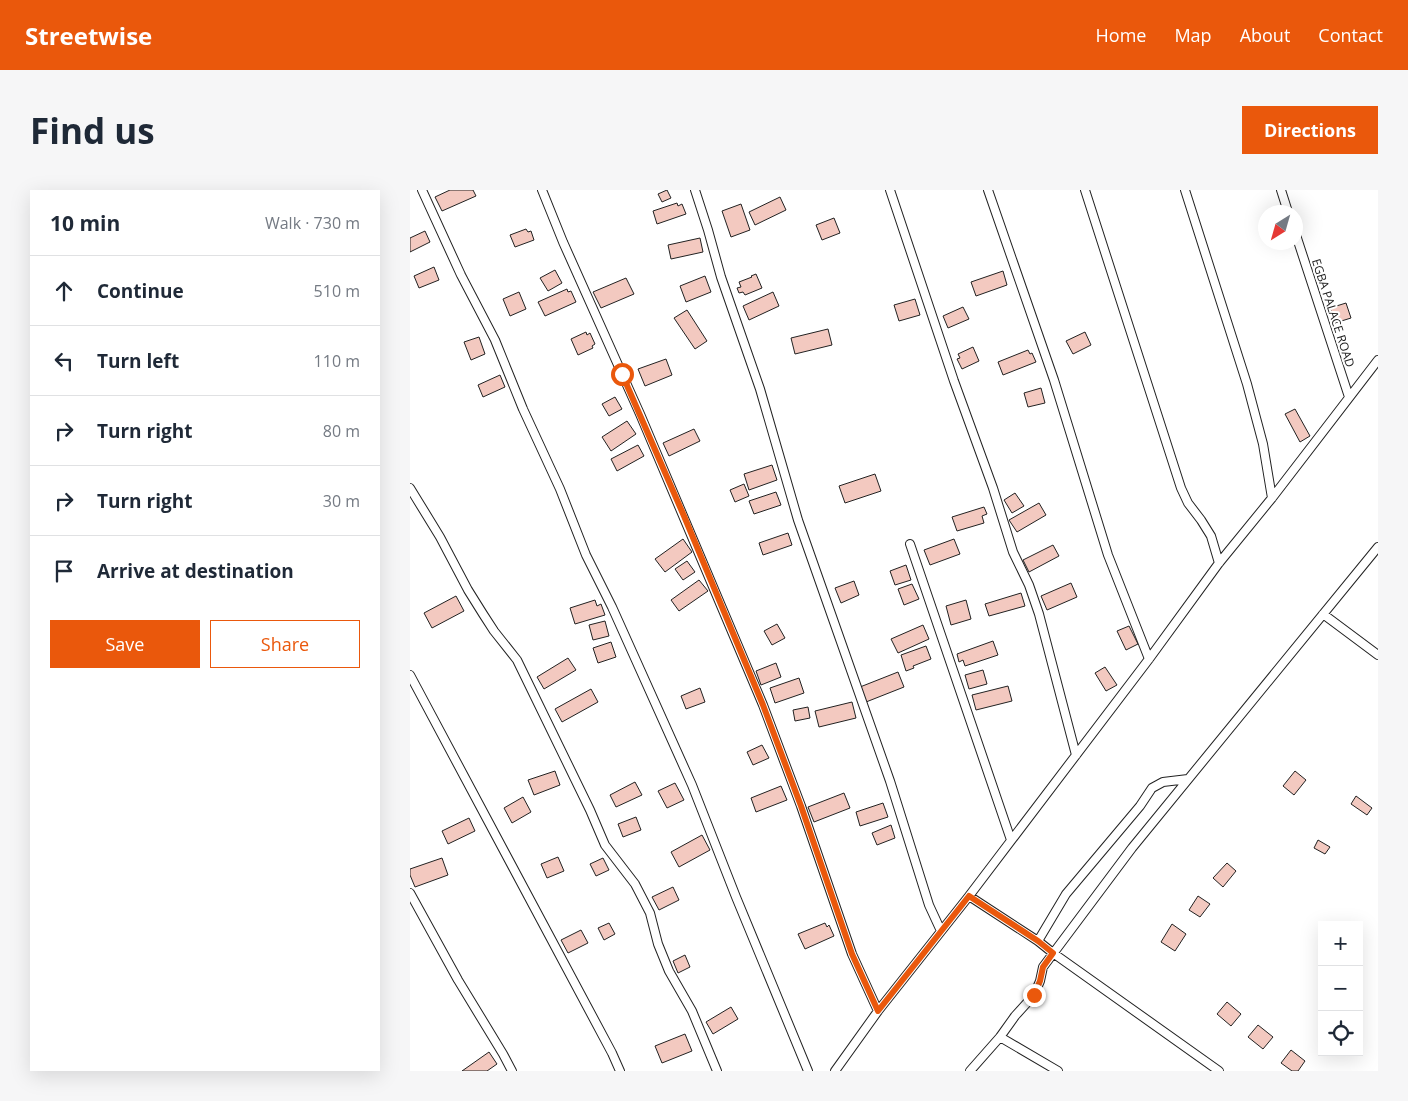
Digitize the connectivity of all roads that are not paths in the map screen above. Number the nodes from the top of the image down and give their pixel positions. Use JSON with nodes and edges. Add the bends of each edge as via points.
{"nodes":[{"id":1,"x":422,"y":190,"type":"edge"},
{"id":2,"x":542,"y":190,"type":"edge"},
{"id":3,"x":695,"y":190,"type":"edge"},
{"id":4,"x":890,"y":190,"type":"edge"},
{"id":5,"x":988,"y":190,"type":"edge"},
{"id":6,"x":1085,"y":190,"type":"edge"},
{"id":7,"x":1185,"y":190,"type":"edge"},
{"id":8,"x":1280,"y":190,"type":"edge"},
{"id":9,"x":1285,"y":205,"type":"edge"},
{"id":10,"x":1301,"y":250,"type":"edge"},
{"id":11,"x":1378,"y":360,"type":"edge"},
{"id":12,"x":1349,"y":398,"type":"junction"},
{"id":13,"x":410,"y":488,"type":"edge"},
{"id":14,"x":1272,"y":498,"type":"junction"},
{"id":15,"x":910,"y":544,"type":"dead end"},
{"id":16,"x":1378,"y":547,"type":"edge"},
{"id":17,"x":1219,"y":563,"type":"junction"},
{"id":18,"x":1323,"y":614,"type":"junction"},
{"id":19,"x":1378,"y":655,"type":"edge"},
{"id":20,"x":1149,"y":659,"type":"junction"},
{"id":21,"x":410,"y":675,"type":"edge"},
{"id":22,"x":1076,"y":755,"type":"junction"},
{"id":23,"x":1188,"y":779,"type":"junction"},
{"id":24,"x":1011,"y":840,"type":"junction"},
{"id":25,"x":410,"y":893,"type":"edge"},
{"id":26,"x":969,"y":896,"type":"junction"},
{"id":27,"x":941,"y":931,"type":"junction"},
{"id":28,"x":1038,"y":941,"type":"junction"},
{"id":29,"x":1053,"y":953,"type":"junction"},
{"id":30,"x":878,"y":1011,"type":"junction"},
{"id":31,"x":1000,"y":1037,"type":"junction"},
{"id":32,"x":512,"y":1071,"type":"edge"},
{"id":33,"x":620,"y":1071,"type":"edge"},
{"id":34,"x":717,"y":1071,"type":"edge"},
{"id":35,"x":808,"y":1071,"type":"edge"},
{"id":36,"x":835,"y":1071,"type":"edge"},
{"id":37,"x":970,"y":1071,"type":"edge"},
{"id":38,"x":1058,"y":1071,"type":"edge"},
{"id":39,"x":1218,"y":1071,"type":"edge"}],
"edges":[{"from":1,"to":35,"type":"street","via":[[495,340],[586,555],[692,785]]},
{"from":2,"to":30,"type":"street","via":[[763,705],[852,954]]},
{"from":3,"to":27,"type":"street","via":[[760,389],[798,520],[890,781],[929,905]]},
{"from":4,"to":22,"type":"street","via":[[1013,552],[1039,614]]},
{"from":5,"to":20,"type":"street","via":[[1054,380],[1108,554]]},
{"from":6,"to":17,"type":"street","via":[[1181,488],[1211,536]]},
{"from":7,"to":14,"type":"street","via":[[1247,384],[1263,444]]},
{"from":8,"to":9,"type":"street"},
{"from":10,"to":12,"type":"street","name":"EGBA PALACE ROAD"},
{"from":11,"to":12,"type":"street"},
{"from":12,"to":14,"type":"street"},
{"from":13,"to":34,"type":"street","via":[[468,590],[517,660],[605,845],[635,884],[650,913],[669,972],[692,1011]]},
{"from":14,"to":17,"type":"street"},
{"from":15,"to":24,"type":"street"},
{"from":16,"to":18,"type":"street"},
{"from":17,"to":20,"type":"street"},
{"from":18,"to":19,"type":"street"},
{"from":18,"to":23,"type":"street"},
{"from":20,"to":22,"type":"street"},
{"from":21,"to":33,"type":"street"},
{"from":22,"to":24,"type":"street"},
{"from":23,"to":28,"type":"street","via":[[1163,782],[1152,788],[1066,894]]},
{"from":23,"to":29,"type":"street"},
{"from":24,"to":26,"type":"street"},
{"from":25,"to":32,"type":"street"},
{"from":26,"to":27,"type":"street"},
{"from":26,"to":28,"type":"street"},
{"from":27,"to":30,"type":"street"},
{"from":28,"to":29,"type":"street"},
{"from":29,"to":31,"type":"street","via":[[1043,967],[1034,995]]},
{"from":29,"to":39,"type":"street"},
{"from":30,"to":36,"type":"street"},
{"from":31,"to":37,"type":"street"},
{"from":31,"to":38,"type":"street"}]}
